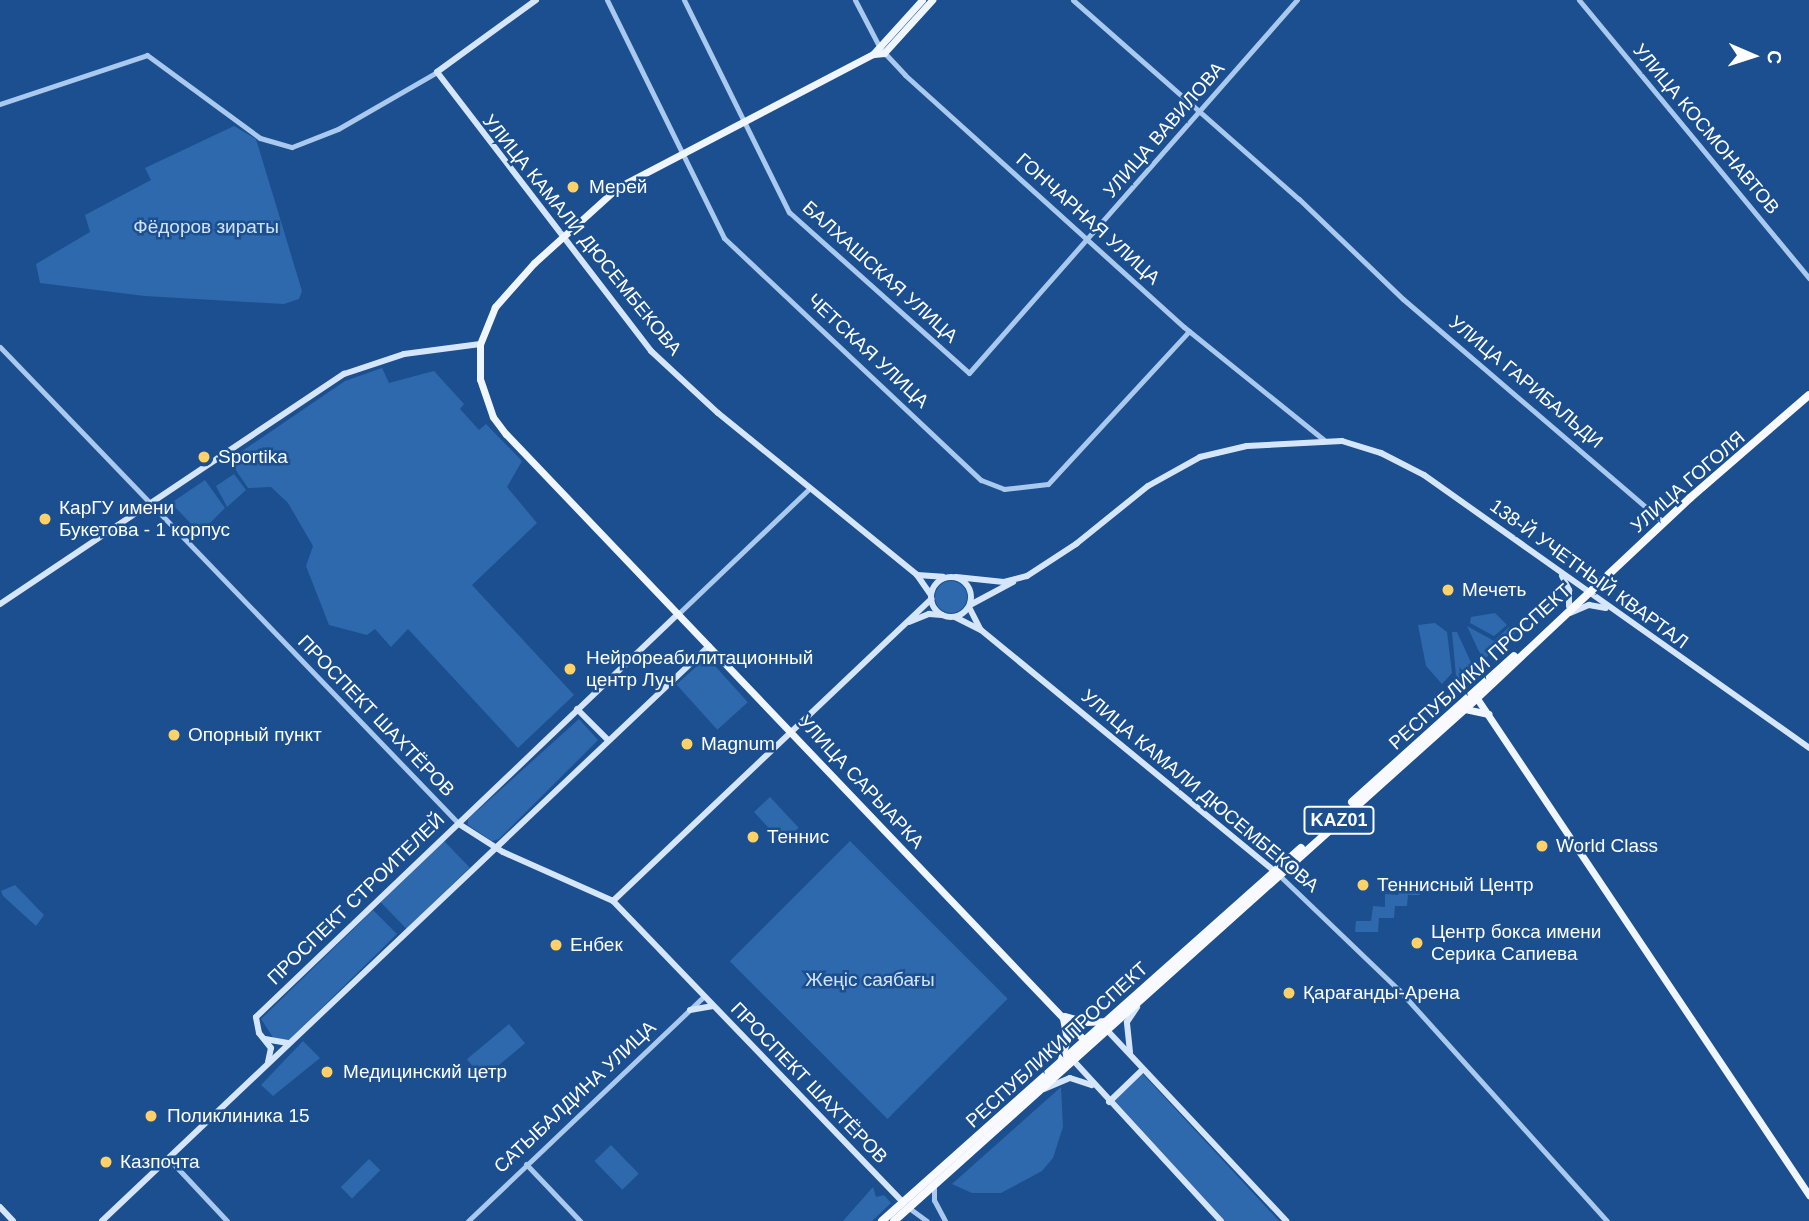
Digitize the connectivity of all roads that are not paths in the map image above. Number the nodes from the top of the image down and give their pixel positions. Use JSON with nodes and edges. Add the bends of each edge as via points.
{"nodes":[{"id":1,"x":536,"y":0,"type":"edge"},
{"id":2,"x":607,"y":0,"type":"edge"},
{"id":3,"x":684,"y":0,"type":"edge"},
{"id":4,"x":855,"y":0,"type":"edge"},
{"id":5,"x":922,"y":0,"type":"edge"},
{"id":6,"x":932,"y":0,"type":"edge"},
{"id":7,"x":1073,"y":0,"type":"edge"},
{"id":8,"x":1297,"y":0,"type":"edge"},
{"id":9,"x":1579,"y":0,"type":"edge"},
{"id":10,"x":879,"y":52,"type":"junction"},
{"id":11,"x":437,"y":72,"type":"junction"},
{"id":12,"x":0,"y":104,"type":"edge"},
{"id":13,"x":1200,"y":113,"type":"junction"},
{"id":14,"x":742,"y":123,"type":"junction"},
{"id":15,"x":681,"y":153,"type":"junction"},
{"id":16,"x":563,"y":236,"type":"junction"},
{"id":17,"x":1088,"y":239,"type":"junction"},
{"id":18,"x":1809,"y":278,"type":"edge"},
{"id":19,"x":1189,"y":331,"type":"junction"},
{"id":20,"x":480,"y":344,"type":"junction"},
{"id":21,"x":0,"y":347,"type":"edge"},
{"id":22,"x":969,"y":373,"type":"joint"},
{"id":23,"x":1809,"y":395,"type":"edge"},
{"id":24,"x":1324,"y":440,"type":"junction"},
{"id":25,"x":809,"y":489,"type":"junction"},
{"id":26,"x":152,"y":505,"type":"junction"},
{"id":27,"x":1663,"y":522,"type":"junction"},
{"id":28,"x":1557,"y":569,"type":"junction"},
{"id":29,"x":917,"y":575,"type":"junction"},
{"id":30,"x":952,"y":577,"type":"junction"},
{"id":31,"x":1017,"y":579,"type":"junction"},
{"id":32,"x":1588,"y":592,"type":"junction"},
{"id":33,"x":931,"y":597,"type":"junction"},
{"id":34,"x":0,"y":604,"type":"edge"},
{"id":35,"x":969,"y":606,"type":"junction"},
{"id":36,"x":1569,"y":610,"type":"junction"},
{"id":37,"x":1612,"y":610,"type":"junction"},
{"id":38,"x":678,"y":614,"type":"junction"},
{"id":39,"x":945,"y":616,"type":"junction"},
{"id":40,"x":955,"y":617,"type":"junction"},
{"id":41,"x":904,"y":624,"type":"junction"},
{"id":42,"x":981,"y":630,"type":"junction"},
{"id":43,"x":709,"y":646,"type":"junction"},
{"id":44,"x":1478,"y":695,"type":"junction"},
{"id":45,"x":577,"y":709,"type":"junction"},
{"id":46,"x":1465,"y":709,"type":"junction"},
{"id":47,"x":1489,"y":714,"type":"junction"},
{"id":48,"x":791,"y":732,"type":"junction"},
{"id":49,"x":608,"y":740,"type":"junction"},
{"id":50,"x":1809,"y":748,"type":"edge"},
{"id":51,"x":458,"y":824,"type":"junction"},
{"id":52,"x":495,"y":848,"type":"junction"},
{"id":53,"x":1278,"y":874,"type":"junction"},
{"id":54,"x":613,"y":901,"type":"junction"},
{"id":55,"x":704,"y":996,"type":"junction"},
{"id":56,"x":1139,"y":1002,"type":"junction"},
{"id":57,"x":716,"y":1009,"type":"junction"},
{"id":58,"x":690,"y":1010,"type":"junction"},
{"id":59,"x":1062,"y":1015,"type":"junction"},
{"id":60,"x":1106,"y":1025,"type":"junction"},
{"id":61,"x":263,"y":1039,"type":"junction"},
{"id":62,"x":291,"y":1042,"type":"junction"},
{"id":63,"x":1087,"y":1044,"type":"junction"},
{"id":64,"x":1132,"y":1057,"type":"junction"},
{"id":65,"x":1071,"y":1058,"type":"junction"},
{"id":66,"x":1060,"y":1062,"type":"junction"},
{"id":67,"x":266,"y":1067,"type":"junction"},
{"id":68,"x":1143,"y":1069,"type":"junction"},
{"id":69,"x":1040,"y":1092,"type":"junction"},
{"id":70,"x":1107,"y":1100,"type":"junction"},
{"id":71,"x":169,"y":1158,"type":"junction"},
{"id":72,"x":526,"y":1164,"type":"junction"},
{"id":73,"x":934,"y":1185,"type":"junction"},
{"id":74,"x":1809,"y":1195,"type":"edge"},
{"id":75,"x":906,"y":1205,"type":"junction"},
{"id":76,"x":0,"y":1207,"type":"edge"},
{"id":77,"x":13,"y":1221,"type":"edge"},
{"id":78,"x":102,"y":1221,"type":"edge"},
{"id":79,"x":227,"y":1221,"type":"edge"},
{"id":80,"x":468,"y":1221,"type":"edge"},
{"id":81,"x":580,"y":1221,"type":"edge"},
{"id":82,"x":882,"y":1221,"type":"edge"},
{"id":83,"x":894,"y":1221,"type":"edge"},
{"id":84,"x":928,"y":1221,"type":"edge"},
{"id":85,"x":945,"y":1221,"type":"edge"},
{"id":86,"x":1221,"y":1221,"type":"edge"},
{"id":87,"x":1286,"y":1221,"type":"edge"},
{"id":88,"x":1607,"y":1221,"type":"edge"}],
"edges":[{"from":1,"to":11,"type":"main road"},
{"from":2,"to":15,"type":"street","name":"ЧЕТСКАЯ УЛИЦА"},
{"from":3,"to":14,"type":"street","name":"БАЛХАШСКАЯ УЛИЦА"},
{"from":4,"to":10,"type":"street","name":"ГОНЧАРНАЯ УЛИЦА"},
{"from":5,"to":10,"type":"main road"},
{"from":6,"to":10,"type":"main road"},
{"from":7,"to":13,"type":"street","name":"УЛИЦА ГАРИБАЛЬДИ"},
{"from":8,"to":13,"type":"street","name":"УЛИЦА ВАВИЛОВА"},
{"from":9,"to":18,"type":"street","name":"УЛИЦА КОСМОНАВТОВ"},
{"from":10,"to":14,"type":"main road"},
{"from":10,"to":17,"type":"street","name":"ГОНЧАРНАЯ УЛИЦА"},
{"from":11,"to":12,"type":"street","via":[[338,129],[292,147],[260,138],[147,55]]},
{"from":11,"to":16,"type":"main road","name":"УЛИЦА КАМАЛИ ДЮСЕМБЕКОВА"},
{"from":13,"to":17,"type":"street","name":"УЛИЦА ВАВИЛОВА"},
{"from":13,"to":27,"type":"street","name":"УЛИЦА ГАРИБАЛЬДИ"},
{"from":14,"to":15,"type":"main road"},
{"from":14,"to":22,"type":"street","name":"БАЛХАШСКАЯ УЛИЦА","via":[[793,217]]},
{"from":15,"to":16,"type":"main road","via":[[631,178]]},
{"from":15,"to":19,"type":"street","name":"ЧЕТСКАЯ УЛИЦА","via":[[724,238],[981,480],[996,487],[1048,484]]},
{"from":16,"to":20,"type":"main road","via":[[504,295]]},
{"from":16,"to":25,"type":"main road","name":"УЛИЦА КАМАЛИ ДЮСЕМБЕКОВА","via":[[651,351]]},
{"from":17,"to":19,"type":"street","name":"ГОНЧАРНАЯ УЛИЦА"},
{"from":17,"to":22,"type":"street","name":"УЛИЦА ВАВИЛОВА"},
{"from":19,"to":24,"type":"street","name":"ГОНЧАРНАЯ УЛИЦА"},
{"from":20,"to":26,"type":"main road","via":[[404,354],[357,368]]},
{"from":20,"to":38,"type":"main road","name":"УЛИЦА САРЫАРКА","via":[[484,394],[506,434]]},
{"from":21,"to":26,"type":"street","name":"ПРОСПЕКТ ШАХТЁРОВ"},
{"from":23,"to":27,"type":"highway","name":"УЛИЦА ГОГОЛЯ","number":"KАZ01"},
{"from":24,"to":28,"type":"main road","name":"138-Й УЧЕТНЫЙ КВАРТАЛ","via":[[1381,453],[1424,475]]},
{"from":24,"to":31,"type":"main road","name":"138-Й УЧЕТНЫЙ КВАРТАЛ","via":[[1228,449],[1182,464],[1048,565]]},
{"from":25,"to":29,"type":"main road","name":"УЛИЦА КАМАЛИ ДЮСЕМБЕКОВА"},
{"from":25,"to":38,"type":"street"},
{"from":26,"to":34,"type":"main road"},
{"from":26,"to":51,"type":"street","name":"ПРОСПЕКТ ШАХТЁРОВ"},
{"from":27,"to":32,"type":"highway","name":"УЛИЦА ГОГОЛЯ","number":"KАZ01"},
{"from":28,"to":32,"type":"main road","name":"138-Й УЧЕТНЫЙ КВАРТАЛ"},
{"from":28,"to":36,"type":"main road","via":[[1568,586]]},
{"from":29,"to":30,"type":"main road"},
{"from":29,"to":33,"type":"main road","name":"УЛИЦА КАМАЛИ ДЮСЕМБЕКОВА"},
{"from":30,"to":31,"type":"main road"},
{"from":30,"to":33,"type":"main road","via":[[937,583]]},
{"from":30,"to":35,"type":"main road","via":[[969,586]]},
{"from":31,"to":35,"type":"main road","name":"138-Й УЧЕТНЫЙ КВАРТАЛ"},
{"from":32,"to":36,"type":"highway","name":"РЕСПУБЛИКИ ПРОСПЕКТ","number":"KАZ01"},
{"from":32,"to":37,"type":"main road","name":"138-Й УЧЕТНЫЙ КВАРТАЛ"},
{"from":33,"to":39,"type":"main road"},
{"from":33,"to":41,"type":"main road"},
{"from":35,"to":40,"type":"main road"},
{"from":35,"to":42,"type":"main road"},
{"from":36,"to":37,"type":"main road","via":[[1589,605]]},
{"from":36,"to":44,"type":"highway","name":"РЕСПУБЛИКИ ПРОСПЕКТ","number":"KАZ01"},
{"from":37,"to":50,"type":"main road","name":"138-Й УЧЕТНЫЙ КВАРТАЛ"},
{"from":38,"to":43,"type":"main road","name":"УЛИЦА САРЫАРКА"},
{"from":38,"to":45,"type":"main road","name":"ПРОСПЕКТ СТРОИТЕЛЕЙ"},
{"from":39,"to":40,"type":"main road"},
{"from":39,"to":41,"type":"main road","via":[[929,614]]},
{"from":40,"to":42,"type":"main road"},
{"from":41,"to":48,"type":"main road"},
{"from":42,"to":53,"type":"main road","name":"УЛИЦА КАМАЛИ ДЮСЕМБЕКОВА"},
{"from":43,"to":48,"type":"main road","name":"УЛИЦА САРЫАРКА"},
{"from":43,"to":49,"type":"main road"},
{"from":44,"to":46,"type":"highway","name":"РЕСПУБЛИКИ ПРОСПЕКТ","number":"KАZ01"},
{"from":44,"to":47,"type":"main road"},
{"from":44,"to":53,"type":"highway","name":"РЕСПУБЛИКИ ПРОСПЕКТ","number":"KАZ01"},
{"from":45,"to":49,"type":"main road"},
{"from":45,"to":51,"type":"main road","name":"ПРОСПЕКТ СТРОИТЕЛЕЙ"},
{"from":46,"to":47,"type":"main road"},
{"from":46,"to":53,"type":"highway","name":"РЕСПУБЛИКИ ПРОСПЕКТ","number":"KАZ01"},
{"from":47,"to":74,"type":"main road"},
{"from":48,"to":54,"type":"main road"},
{"from":48,"to":59,"type":"main road","name":"УЛИЦА САРЫАРКА"},
{"from":49,"to":52,"type":"main road"},
{"from":51,"to":52,"type":"main road","name":"ПРОСПЕКТ ШАХТЁРОВ"},
{"from":51,"to":61,"type":"main road","name":"ПРОСПЕКТ СТРОИТЕЛЕЙ","via":[[256,1017]]},
{"from":52,"to":54,"type":"main road","name":"ПРОСПЕКТ ШАХТЁРОВ"},
{"from":52,"to":62,"type":"main road"},
{"from":53,"to":56,"type":"highway","name":"РЕСПУБЛИКИ ПРОСПЕКТ","number":"KАZ01"},
{"from":53,"to":60,"type":"highway","name":"РЕСПУБЛИКИ ПРОСПЕКТ","number":"KАZ01"},
{"from":53,"to":88,"type":"street","name":"УЛИЦА КАМАЛИ ДЮСЕМБЕКОВА","via":[[1391,983]]},
{"from":54,"to":55,"type":"main road","name":"ПРОСПЕКТ ШАХТЁРОВ"},
{"from":55,"to":57,"type":"main road","name":"ПРОСПЕКТ ШАХТЁРОВ"},
{"from":55,"to":58,"type":"street","name":"САТЫБАЛДИНА УЛИЦА"},
{"from":56,"to":60,"type":"highway","name":"РЕСПУБЛИКИ ПРОСПЕКТ","number":"KАZ01"},
{"from":56,"to":64,"type":"main road","via":[[1127,1022]]},
{"from":57,"to":58,"type":"main road","via":[[707,1005]]},
{"from":57,"to":75,"type":"main road","name":"ПРОСПЕКТ ШАХТЁРОВ"},
{"from":58,"to":72,"type":"street","name":"САТЫБАЛДИНА УЛИЦА"},
{"from":59,"to":60,"type":"main road"},
{"from":59,"to":63,"type":"main road","name":"УЛИЦА САРЫАРКА"},
{"from":59,"to":66,"type":"main road","via":[[1067,1039]]},
{"from":60,"to":63,"type":"highway","name":"РЕСПУБЛИКИ ПРОСПЕКТ","number":"KАZ01"},
{"from":60,"to":64,"type":"main road"},
{"from":61,"to":62,"type":"main road","via":[[277,1045]]},
{"from":61,"to":67,"type":"main road","name":"ПРОСПЕКТ СТРОИТЕЛЕЙ","via":[[272,1053]]},
{"from":62,"to":67,"type":"main road"},
{"from":63,"to":65,"type":"highway","name":"РЕСПУБЛИКИ ПРОСПЕКТ","number":"KАZ01"},
{"from":64,"to":68,"type":"main road"},
{"from":65,"to":66,"type":"highway","name":"РЕСПУБЛИКИ ПРОСПЕКТ","number":"KАZ01"},
{"from":65,"to":69,"type":"highway","name":"РЕСПУБЛИКИ ПРОСПЕКТ","number":"KАZ01"},
{"from":65,"to":70,"type":"main road"},
{"from":66,"to":75,"type":"highway","name":"РЕСПУБЛИКИ ПРОСПЕКТ","number":"KАZ01"},
{"from":67,"to":71,"type":"main road"},
{"from":68,"to":70,"type":"main road"},
{"from":68,"to":87,"type":"main road"},
{"from":69,"to":70,"type":"main road","via":[[1061,1079],[1074,1078],[1087,1081]]},
{"from":69,"to":73,"type":"highway","name":"РЕСПУБЛИКИ ПРОСПЕКТ","number":"KАZ01"},
{"from":70,"to":86,"type":"main road"},
{"from":71,"to":78,"type":"main road"},
{"from":71,"to":79,"type":"street"},
{"from":72,"to":80,"type":"street","name":"САТЫБАЛДИНА УЛИЦА"},
{"from":72,"to":81,"type":"street"},
{"from":73,"to":75,"type":"highway","name":"РЕСПУБЛИКИ ПРОСПЕКТ","number":"KАZ01"},
{"from":73,"to":85,"type":"street","via":[[934,1200]]},
{"from":75,"to":82,"type":"highway","name":"РЕСПУБЛИКИ ПРОСПЕКТ","number":"KАZ01"},
{"from":75,"to":83,"type":"highway","name":"РЕСПУБЛИКИ ПРОСПЕКТ","number":"KАZ01"},
{"from":75,"to":84,"type":"street","name":"ПРОСПЕКТ ШАХТЁРОВ"},
{"from":76,"to":77,"type":"main road"}]}
